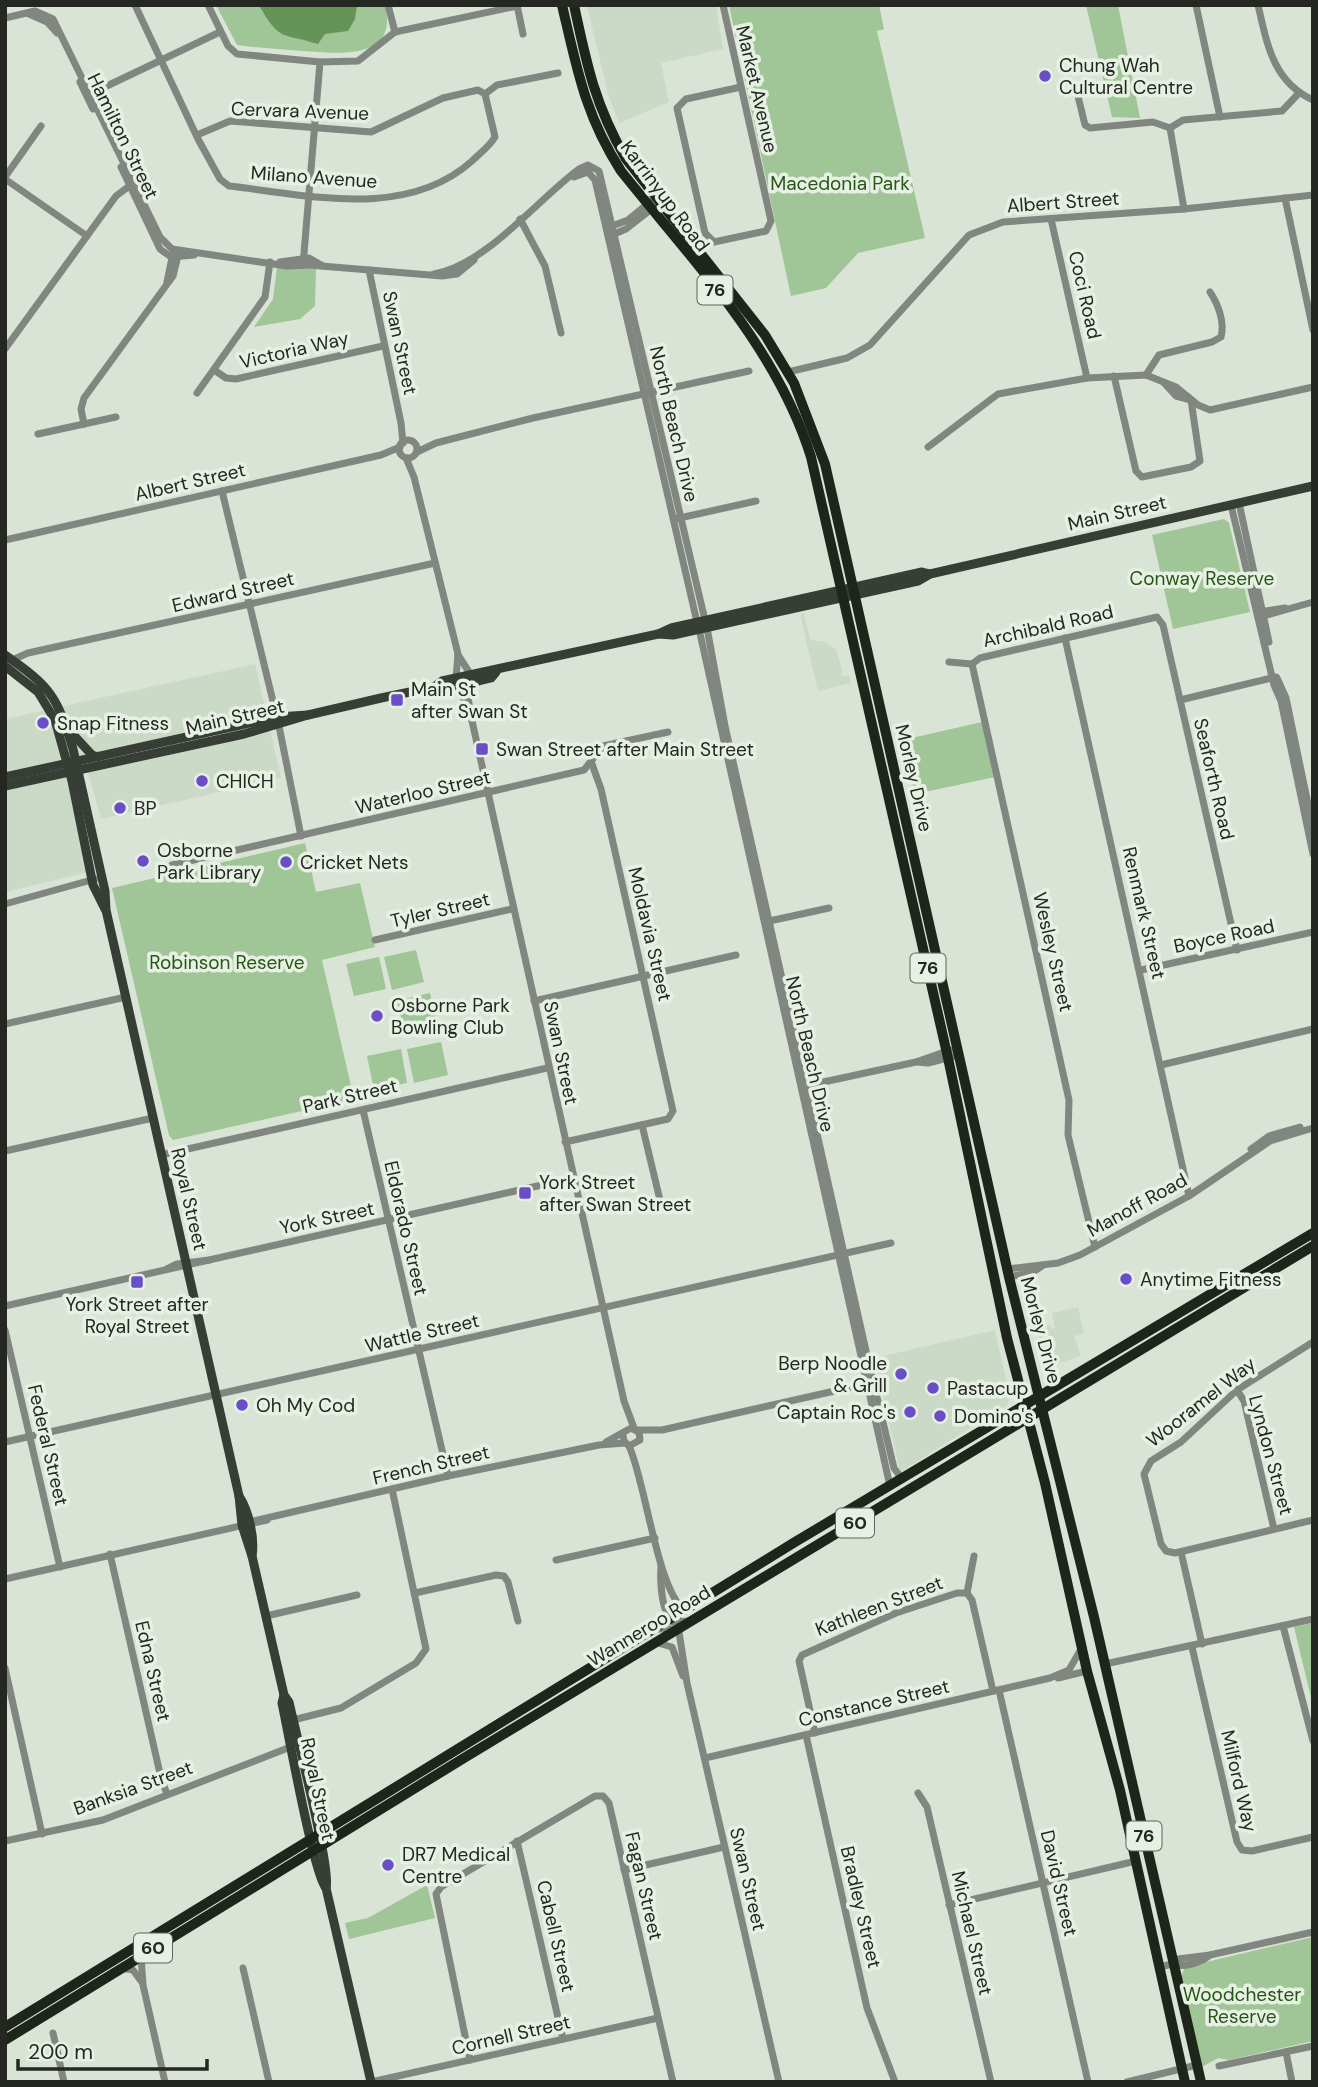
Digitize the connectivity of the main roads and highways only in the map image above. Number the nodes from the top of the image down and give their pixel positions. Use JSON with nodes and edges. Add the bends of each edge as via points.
{"nodes":[{"id":1,"x":562,"y":5,"type":"edge"},
{"id":2,"x":574,"y":5,"type":"edge"},
{"id":3,"x":654,"y":203,"type":"junction"},
{"id":4,"x":1313,"y":486,"type":"edge"},
{"id":5,"x":854,"y":590,"type":"junction"},
{"id":6,"x":843,"y":593,"type":"junction"},
{"id":7,"x":8,"y":660,"type":"edge"},
{"id":8,"x":278,"y":721,"type":"junction"},
{"id":9,"x":67,"y":728,"type":"junction"},
{"id":10,"x":205,"y":732,"type":"junction"},
{"id":11,"x":207,"y":743,"type":"junction"},
{"id":12,"x":175,"y":744,"type":"junction"},
{"id":13,"x":99,"y":757,"type":"junction"},
{"id":14,"x":73,"y":767,"type":"junction"},
{"id":15,"x":5,"y":777,"type":"edge"},
{"id":16,"x":5,"y":786,"type":"edge"},
{"id":17,"x":953,"y":1053,"type":"junction"},
{"id":18,"x":1313,"y":1233,"type":"edge"},
{"id":19,"x":1313,"y":1247,"type":"edge"},
{"id":20,"x":1013,"y":1294,"type":"junction"},
{"id":21,"x":1007,"y":1338,"type":"junction"},
{"id":22,"x":1040,"y":1396,"type":"junction"},
{"id":23,"x":1024,"y":1406,"type":"junction"},
{"id":24,"x":1043,"y":1408,"type":"junction"},
{"id":25,"x":1028,"y":1419,"type":"junction"},
{"id":26,"x":689,"y":1616,"type":"junction"},
{"id":27,"x":1096,"y":1624,"type":"junction"},
{"id":28,"x":1105,"y":1664,"type":"junction"},
{"id":29,"x":1087,"y":1671,"type":"junction"},
{"id":30,"x":1100,"y":1716,"type":"junction"},
{"id":31,"x":315,"y":1837,"type":"junction"},
{"id":32,"x":318,"y":1849,"type":"junction"},
{"id":33,"x":5,"y":2027,"type":"edge"},
{"id":34,"x":5,"y":2040,"type":"edge"},
{"id":35,"x":371,"y":2082,"type":"edge"},
{"id":36,"x":1185,"y":2082,"type":"edge"},
{"id":37,"x":1201,"y":2082,"type":"edge"}],
"edges":[{"from":1,"to":3,"type":"highway","name":"Karrinyup Road","number":"76","via":[[591,119],[621,171]]},
{"from":2,"to":3,"type":"highway","name":"Karrinyup Road","number":"76","via":[[600,110]]},
{"from":3,"to":5,"type":"highway","name":"Karrinyup Road","number":"76","via":[[765,335],[788,372],[825,464]]},
{"from":3,"to":6,"type":"highway","name":"Karrinyup Road","number":"76","via":[[757,344],[789,398],[815,472]]},
{"from":4,"to":5,"type":"main road","name":"Main Street"},
{"from":5,"to":6,"type":"main road","name":"Main Street"},
{"from":5,"to":17,"type":"highway","name":"Morley Drive","number":"76"},
{"from":6,"to":8,"type":"main road","name":"Main Street","via":[[496,672],[491,678],[463,680]]},
{"from":6,"to":17,"type":"highway","name":"Morley Drive","number":"76"},
{"from":7,"to":9,"type":"main road","via":[[25,668],[54,694]]},
{"from":7,"to":14,"type":"main road","via":[[48,705]]},
{"from":8,"to":10,"type":"main road","name":"Main Street"},
{"from":8,"to":11,"type":"main road","name":"Main Street"},
{"from":9,"to":13,"type":"main road"},
{"from":9,"to":14,"type":"main road"},
{"from":10,"to":11,"type":"main road"},
{"from":10,"to":12,"type":"main road","name":"Main Street"},
{"from":11,"to":12,"type":"main road","name":"Main Street"},
{"from":12,"to":13,"type":"main road","name":"Main Street"},
{"from":12,"to":14,"type":"main road","name":"Main Street"},
{"from":13,"to":14,"type":"main road","name":"Main Street"},
{"from":14,"to":15,"type":"main road","name":"Main Street"},
{"from":14,"to":16,"type":"main road","name":"Main Street"},
{"from":14,"to":31,"type":"main road","name":"Royal Street","via":[[254,1546],[252,1556],[284,1695],[282,1703]]},
{"from":17,"to":20,"type":"highway","name":"Morley Drive","number":"76"},
{"from":17,"to":21,"type":"highway","name":"Morley Drive","number":"76"},
{"from":18,"to":22,"type":"highway","name":"Wanneroo Road","number":"60"},
{"from":19,"to":24,"type":"highway","name":"Wanneroo Road","number":"60"},
{"from":20,"to":21,"type":"highway","via":[[1017,1326]]},
{"from":20,"to":22,"type":"highway","name":"Morley Drive","number":"76"},
{"from":21,"to":23,"type":"highway","name":"Morley Drive","number":"76"},
{"from":22,"to":23,"type":"highway","name":"Wanneroo Road","number":"60"},
{"from":22,"to":24,"type":"highway","name":"Morley Drive","number":"76"},
{"from":23,"to":25,"type":"highway","name":"Morley Drive","number":"76"},
{"from":23,"to":26,"type":"highway","name":"Wanneroo Road","number":"60"},
{"from":24,"to":25,"type":"highway","name":"Wanneroo Road","number":"60"},
{"from":24,"to":27,"type":"highway","name":"Morley Drive","number":"76"},
{"from":25,"to":26,"type":"highway","name":"Wanneroo Road","number":"60"},
{"from":25,"to":29,"type":"highway","name":"Morley Drive","number":"76"},
{"from":26,"to":31,"type":"highway","name":"Wanneroo Road","number":"60","via":[[670,1621]]},
{"from":26,"to":32,"type":"highway","name":"Wanneroo Road","number":"60","via":[[678,1630]]},
{"from":27,"to":28,"type":"highway","name":"Morley Drive","number":"76"},
{"from":27,"to":29,"type":"highway","via":[[1097,1660]]},
{"from":28,"to":30,"type":"highway","via":[[1094,1674]]},
{"from":28,"to":37,"type":"highway","name":"Morley Drive","number":"76"},
{"from":29,"to":30,"type":"highway","name":"Morley Drive","number":"76"},
{"from":30,"to":36,"type":"highway","name":"Morley Drive","number":"76"},
{"from":31,"to":32,"type":"main road","name":"Royal Street"},
{"from":31,"to":33,"type":"highway","name":"Wanneroo Road","number":"60"},
{"from":32,"to":34,"type":"highway","name":"Wanneroo Road","number":"60"},
{"from":32,"to":35,"type":"main road","name":"Royal Street","via":[[329,1881]]}]}
